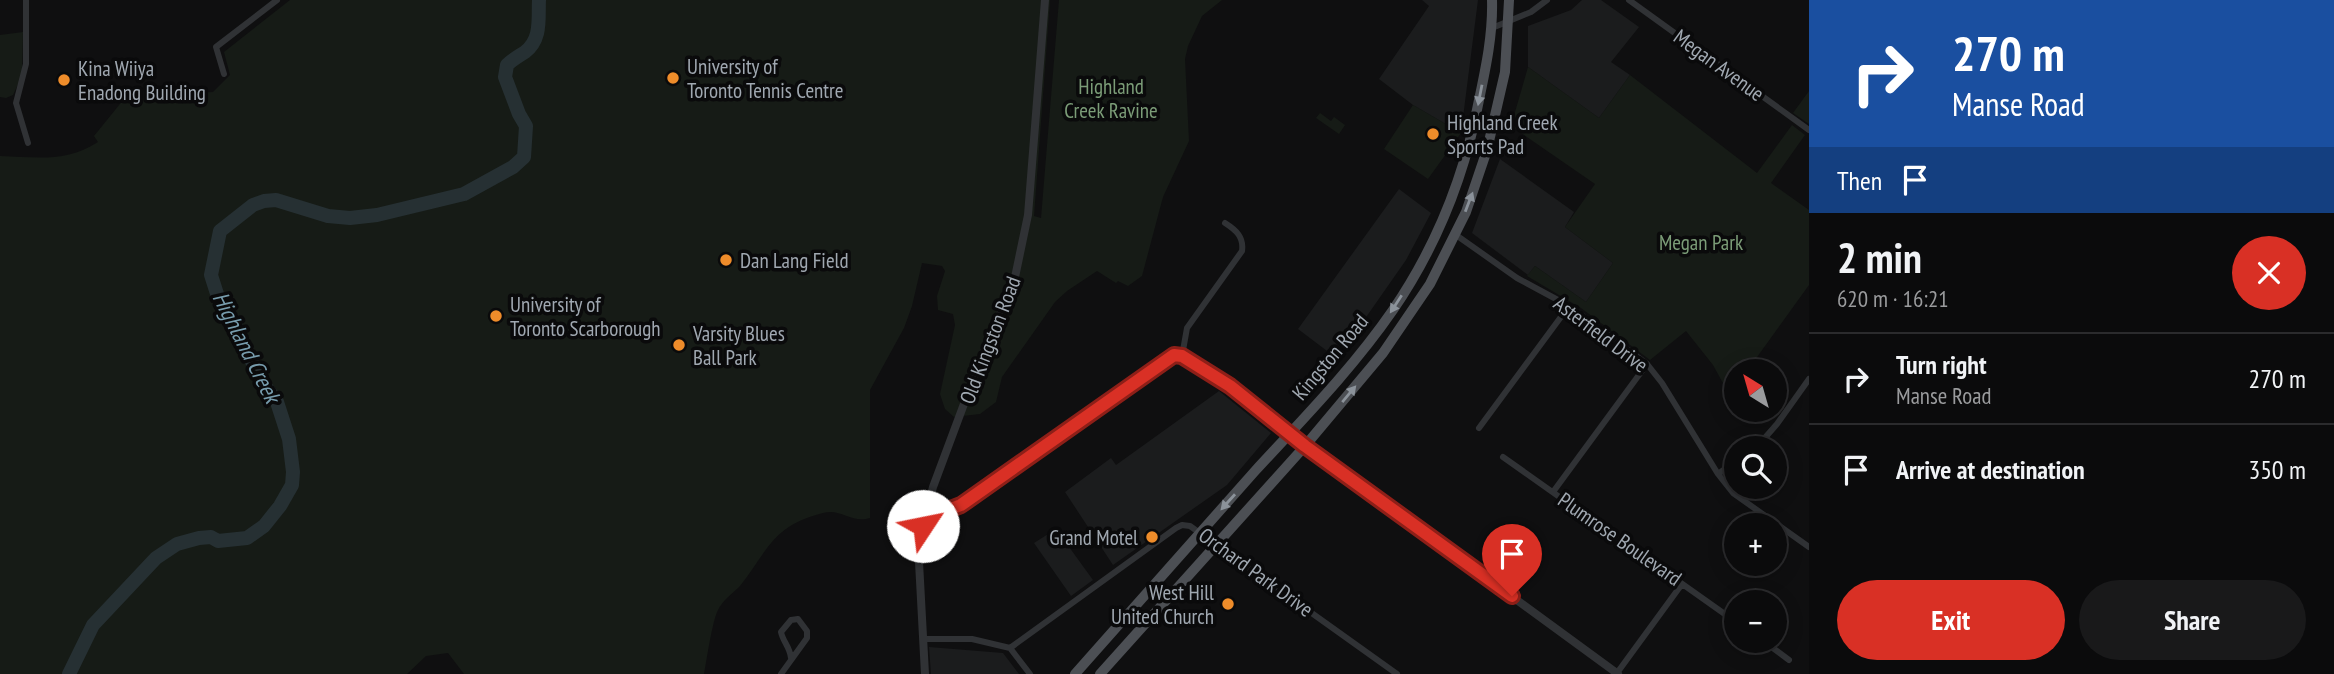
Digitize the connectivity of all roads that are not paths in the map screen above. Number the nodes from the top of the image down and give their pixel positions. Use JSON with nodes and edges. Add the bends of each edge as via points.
{"nodes":[{"id":1,"x":26,"y":0,"type":"edge"},
{"id":2,"x":277,"y":0,"type":"edge"},
{"id":3,"x":1045,"y":0,"type":"edge"},
{"id":4,"x":1492,"y":0,"type":"edge"},
{"id":5,"x":1509,"y":0,"type":"edge"},
{"id":6,"x":1548,"y":0,"type":"edge"},
{"id":7,"x":1629,"y":0,"type":"edge"},
{"id":8,"x":1509,"y":21,"type":"junction"},
{"id":9,"x":1492,"y":28,"type":"junction"},
{"id":10,"x":224,"y":74,"type":"dead end"},
{"id":11,"x":1809,"y":130,"type":"edge"},
{"id":12,"x":27,"y":142,"type":"dead end"},
{"id":13,"x":1225,"y":223,"type":"dead end"},
{"id":14,"x":1456,"y":235,"type":"junction"},
{"id":15,"x":1569,"y":306,"type":"junction"},
{"id":16,"x":1182,"y":356,"type":"junction"},
{"id":17,"x":1647,"y":364,"type":"junction"},
{"id":18,"x":1809,"y":379,"type":"edge"},
{"id":19,"x":1479,"y":428,"type":"dead end"},
{"id":20,"x":1290,"y":434,"type":"junction"},
{"id":21,"x":1766,"y":436,"type":"edge"},
{"id":22,"x":1305,"y":446,"type":"junction"},
{"id":23,"x":1503,"y":457,"type":"dead end"},
{"id":24,"x":1724,"y":470,"type":"edge"},
{"id":25,"x":1718,"y":474,"type":"junction"},
{"id":26,"x":1553,"y":492,"type":"junction"},
{"id":27,"x":926,"y":511,"type":"junction"},
{"id":28,"x":1200,"y":533,"type":"junction"},
{"id":29,"x":1216,"y":544,"type":"junction"},
{"id":30,"x":1809,"y":547,"type":"edge"},
{"id":31,"x":1682,"y":584,"type":"junction"},
{"id":32,"x":1724,"y":614,"type":"edge"},
{"id":33,"x":923,"y":639,"type":"junction"},
{"id":34,"x":1010,"y":648,"type":"junction"},
{"id":35,"x":1780,"y":653,"type":"edge"},
{"id":36,"x":790,"y":658,"type":"junction"},
{"id":37,"x":1789,"y":660,"type":"dead end"},
{"id":38,"x":1617,"y":673,"type":"edge"},
{"id":39,"x":781,"y":674,"type":"edge"},
{"id":40,"x":925,"y":674,"type":"edge"},
{"id":41,"x":1030,"y":674,"type":"edge"},
{"id":42,"x":1076,"y":674,"type":"edge"},
{"id":43,"x":1100,"y":674,"type":"edge"},
{"id":44,"x":1397,"y":674,"type":"edge"}],
"edges":[{"from":1,"to":12,"type":"street","via":[[26,64],[16,103]]},
{"from":2,"to":10,"type":"street","via":[[216,47]]},
{"from":3,"to":27,"type":"street","name":"Old Kingston Road","via":[[1028,215],[1014,282]]},
{"from":4,"to":9,"type":"main road","name":"Kingston Road"},
{"from":5,"to":8,"type":"main road","name":"Kingston Road"},
{"from":6,"to":8,"type":"street"},
{"from":7,"to":11,"type":"street","name":"Megan Avenue"},
{"from":8,"to":9,"type":"street"},
{"from":14,"to":8,"type":"main road","name":"Kingston Road","one_way":true,"via":[[1488,150],[1505,72]]},
{"from":9,"to":20,"type":"main road","name":"Kingston Road","one_way":true,"via":[[1472,137],[1433,241],[1378,331]]},
{"from":13,"to":16,"type":"street","via":[[1240,235],[1242,251],[1187,328]]},
{"from":14,"to":15,"type":"street","name":"Asterfield Drive","via":[[1517,278]]},
{"from":22,"to":14,"type":"main road","name":"Kingston Road","one_way":true,"via":[[1383,353],[1430,284]]},
{"from":15,"to":17,"type":"street","name":"Asterfield Drive"},
{"from":15,"to":19,"type":"street"},
{"from":16,"to":20,"type":"street","via":[[1230,386]]},
{"from":16,"to":27,"type":"street","via":[[1174,355],[961,505]]},
{"from":17,"to":25,"type":"street","name":"Asterfield Drive"},
{"from":17,"to":26,"type":"street"},
{"from":18,"to":21,"type":"street"},
{"from":20,"to":22,"type":"street"},
{"from":20,"to":28,"type":"main road","name":"Kingston Road","one_way":true},
{"from":22,"to":29,"type":"main road","name":"Kingston Road"},
{"from":22,"to":38,"type":"street"},
{"from":23,"to":26,"type":"street","name":"Plumrose Boulevard"},
{"from":24,"to":25,"type":"street"},
{"from":25,"to":30,"type":"street","name":"Asterfield Drive","via":[[1732,493]]},
{"from":26,"to":31,"type":"street","name":"Plumrose Boulevard"},
{"from":27,"to":33,"type":"street","name":"Old Kingston Road","via":[[919,562]]},
{"from":28,"to":29,"type":"street","name":"Orchard Park Drive"},
{"from":28,"to":34,"type":"street","name":"Orchard Park Drive","via":[[1190,526],[1176,528]]},
{"from":28,"to":42,"type":"main road","name":"Kingston Road"},
{"from":29,"to":43,"type":"main road","name":"Kingston Road"},
{"from":29,"to":44,"type":"street","name":"Orchard Park Drive"},
{"from":31,"to":32,"type":"street","name":"Plumrose Boulevard"},
{"from":31,"to":38,"type":"street"},
{"from":33,"to":34,"type":"street","via":[[972,639]]},
{"from":33,"to":40,"type":"street","name":"Old Kingston Road"},
{"from":34,"to":41,"type":"street"},
{"from":35,"to":37,"type":"street"},
{"from":36,"to":36,"type":"street","via":[[807,638],[798,619],[781,632]]},
{"from":36,"to":39,"type":"street"}]}
